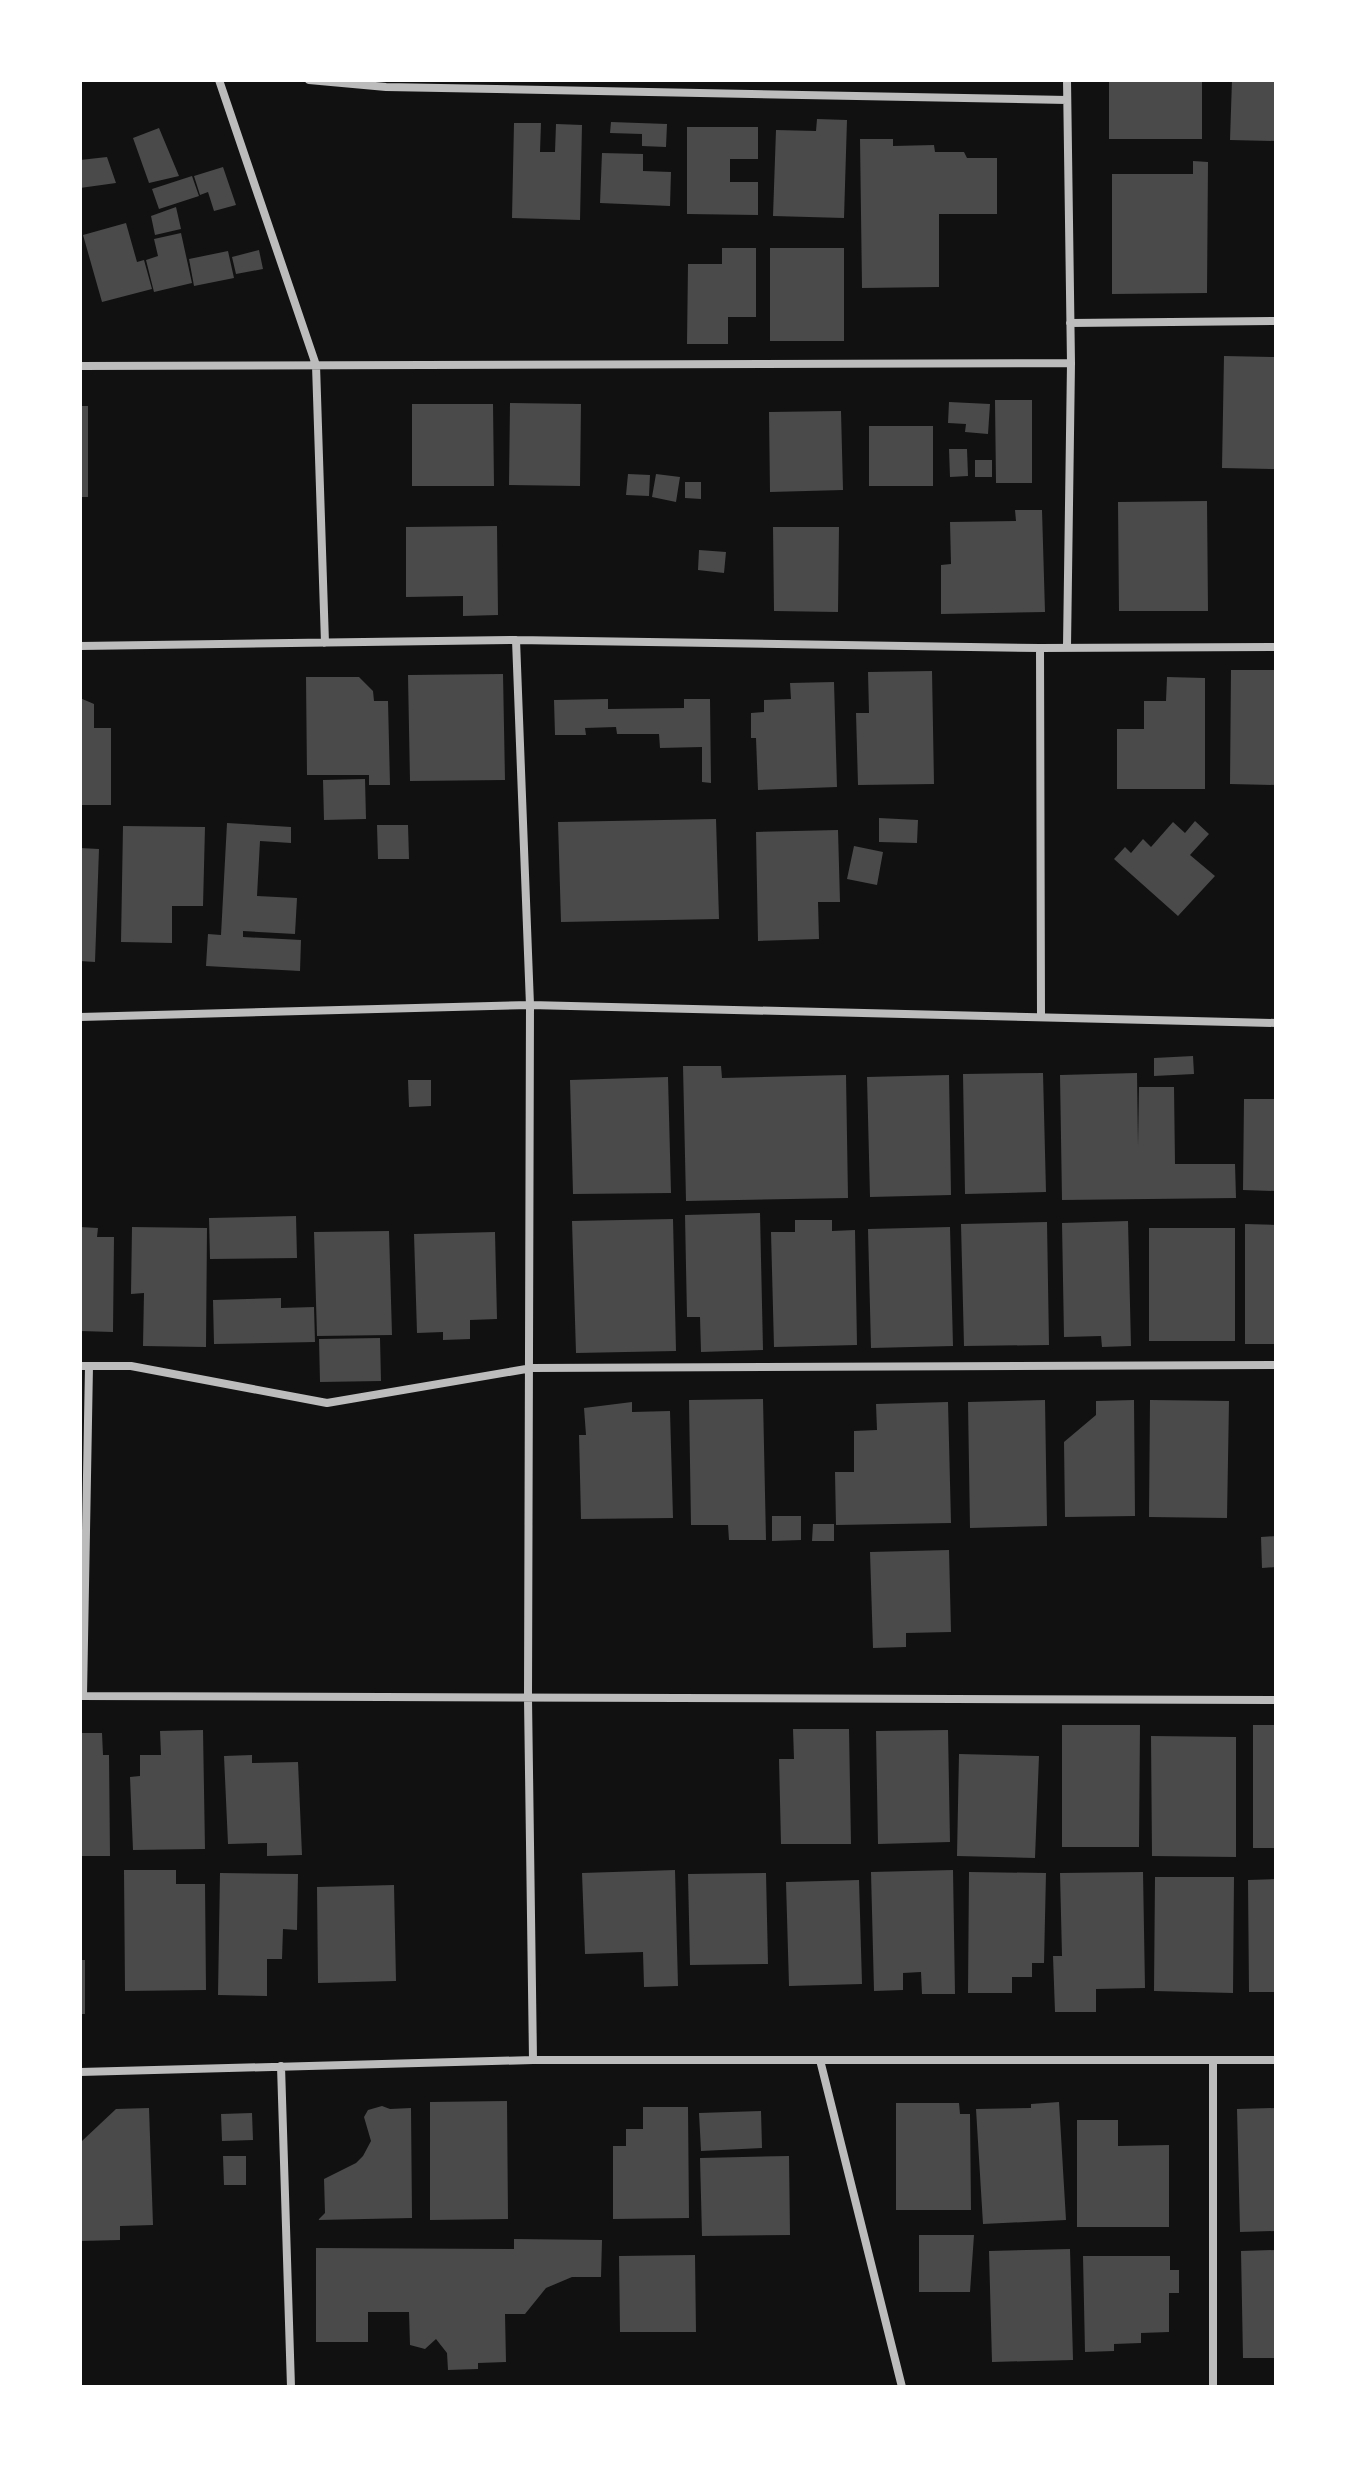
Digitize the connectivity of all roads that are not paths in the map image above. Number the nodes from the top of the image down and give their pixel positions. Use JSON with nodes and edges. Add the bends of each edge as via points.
{"nodes":[{"id":1,"x":219,"y":80,"type":"edge"},
{"id":2,"x":309,"y":80,"type":"edge"},
{"id":3,"x":1067,"y":80,"type":"edge"},
{"id":4,"x":1067,"y":100,"type":"junction"},
{"id":5,"x":1276,"y":321,"type":"edge"},
{"id":6,"x":1070,"y":323,"type":"junction"},
{"id":7,"x":1071,"y":363,"type":"junction"},
{"id":8,"x":316,"y":365,"type":"junction"},
{"id":9,"x":80,"y":366,"type":"edge"},
{"id":10,"x":516,"y":640,"type":"junction"},
{"id":11,"x":325,"y":643,"type":"junction"},
{"id":12,"x":80,"y":646,"type":"edge"},
{"id":13,"x":1067,"y":647,"type":"junction"},
{"id":14,"x":1276,"y":647,"type":"edge"},
{"id":15,"x":1040,"y":648,"type":"junction"},
{"id":16,"x":530,"y":1005,"type":"junction"},
{"id":17,"x":1041,"y":1016,"type":"junction"},
{"id":18,"x":80,"y":1017,"type":"edge"},
{"id":19,"x":1276,"y":1023,"type":"edge"},
{"id":20,"x":1276,"y":1365,"type":"edge"},
{"id":21,"x":85,"y":1366,"type":"edge"},
{"id":22,"x":532,"y":1368,"type":"junction"},
{"id":23,"x":82,"y":1696,"type":"edge"},
{"id":24,"x":528,"y":1699,"type":"junction"},
{"id":25,"x":1276,"y":1700,"type":"edge"},
{"id":26,"x":533,"y":2060,"type":"junction"},
{"id":27,"x":820,"y":2060,"type":"junction"},
{"id":28,"x":1276,"y":2060,"type":"edge"},
{"id":29,"x":1213,"y":2061,"type":"junction"},
{"id":30,"x":281,"y":2066,"type":"junction"},
{"id":31,"x":80,"y":2072,"type":"edge"},
{"id":32,"x":291,"y":2387,"type":"edge"},
{"id":33,"x":902,"y":2387,"type":"edge"},
{"id":34,"x":1213,"y":2387,"type":"edge"}],
"edges":[{"from":1,"to":8,"type":"street"},
{"from":2,"to":4,"type":"street","via":[[386,87]]},
{"from":3,"to":4,"type":"street"},
{"from":4,"to":6,"type":"street"},
{"from":5,"to":6,"type":"street"},
{"from":6,"to":7,"type":"street"},
{"from":7,"to":8,"type":"street"},
{"from":7,"to":13,"type":"street"},
{"from":8,"to":9,"type":"street"},
{"from":8,"to":11,"type":"street"},
{"from":10,"to":11,"type":"street"},
{"from":10,"to":15,"type":"street"},
{"from":10,"to":16,"type":"street"},
{"from":11,"to":12,"type":"street"},
{"from":13,"to":14,"type":"street"},
{"from":13,"to":15,"type":"street"},
{"from":15,"to":17,"type":"street"},
{"from":16,"to":17,"type":"street"},
{"from":16,"to":18,"type":"street"},
{"from":16,"to":22,"type":"street"},
{"from":17,"to":19,"type":"street"},
{"from":20,"to":22,"type":"street"},
{"from":21,"to":22,"type":"street","via":[[131,1366],[327,1403]]},
{"from":21,"to":23,"type":"street"},
{"from":22,"to":24,"type":"street"},
{"from":23,"to":24,"type":"street"},
{"from":24,"to":25,"type":"street"},
{"from":24,"to":26,"type":"street"},
{"from":26,"to":27,"type":"street"},
{"from":26,"to":30,"type":"street"},
{"from":27,"to":29,"type":"street"},
{"from":27,"to":33,"type":"street"},
{"from":28,"to":29,"type":"street"},
{"from":29,"to":34,"type":"street"},
{"from":30,"to":31,"type":"street"},
{"from":30,"to":32,"type":"street"}]}
